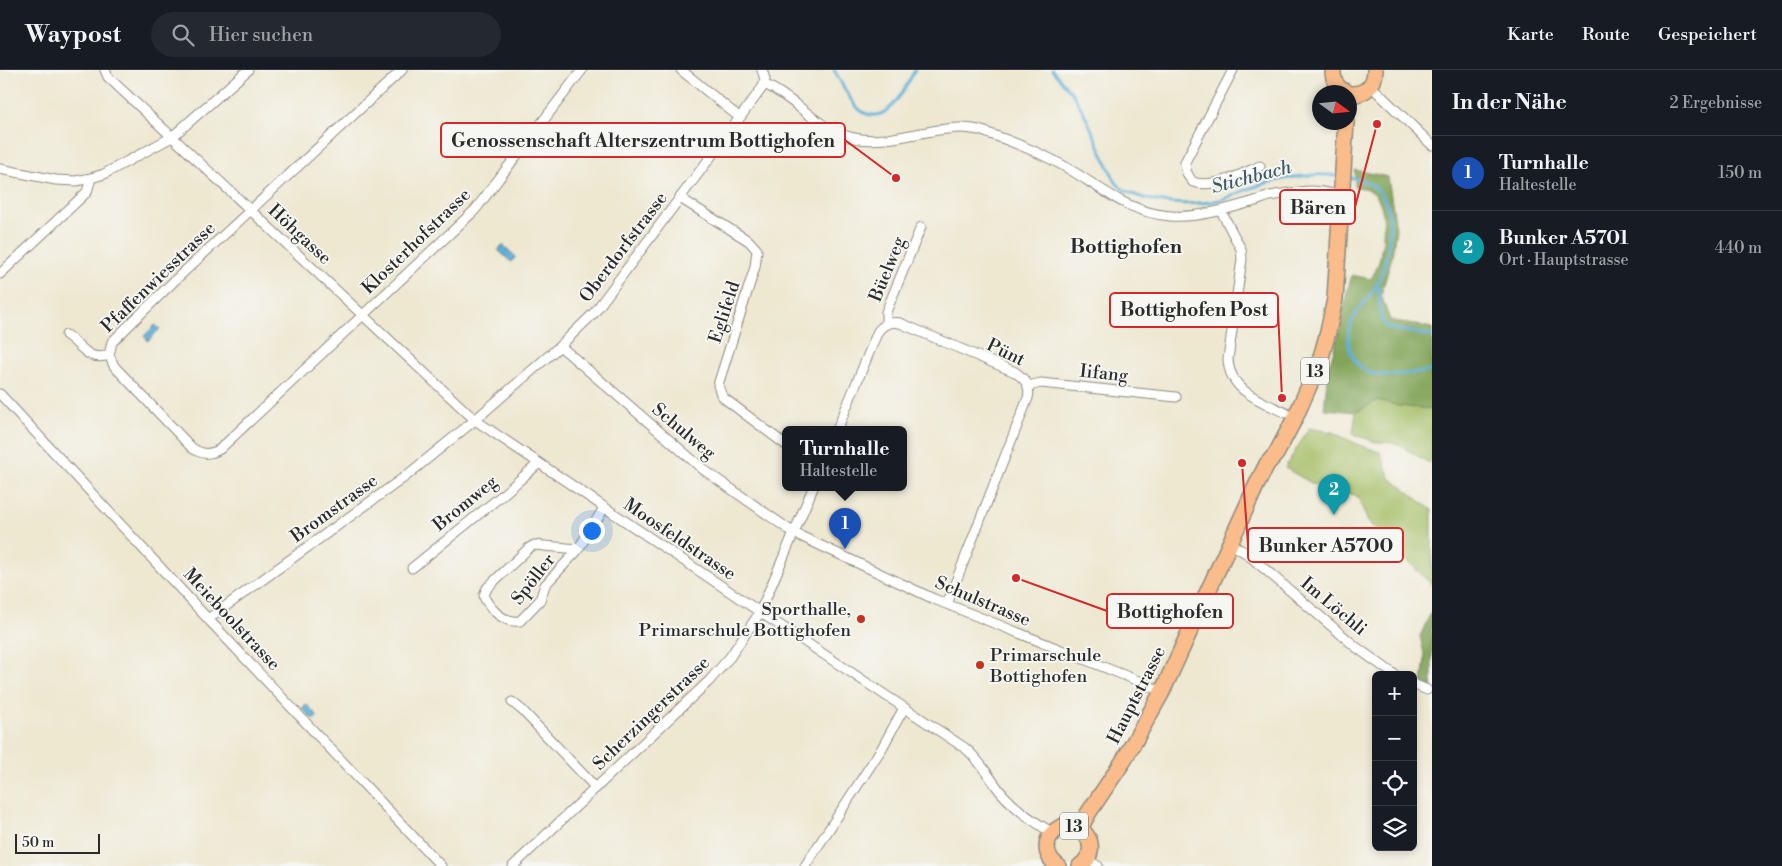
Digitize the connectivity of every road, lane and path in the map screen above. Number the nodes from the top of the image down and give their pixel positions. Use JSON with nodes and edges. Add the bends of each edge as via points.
{"nodes":[{"id":1,"x":105,"y":70,"type":"edge"},
{"id":2,"x":248,"y":70,"type":"edge"},
{"id":3,"x":402,"y":70,"type":"edge"},
{"id":4,"x":582,"y":70,"type":"edge"},
{"id":5,"x":681,"y":70,"type":"edge"},
{"id":6,"x":762,"y":70,"type":"edge"},
{"id":7,"x":1233,"y":70,"type":"edge"},
{"id":8,"x":1333,"y":70,"type":"edge"},
{"id":9,"x":1375,"y":70,"type":"edge"},
{"id":10,"x":764,"y":84,"type":"junction"},
{"id":11,"x":1336,"y":85,"type":"edge"},
{"id":12,"x":1371,"y":86,"type":"junction"},
{"id":13,"x":1357,"y":93,"type":"edge"},
{"id":14,"x":739,"y":117,"type":"junction"},
{"id":15,"x":1345,"y":130,"type":"edge"},
{"id":16,"x":172,"y":137,"type":"junction"},
{"id":17,"x":1432,"y":145,"type":"edge"},
{"id":18,"x":1260,"y":166,"type":"dead end"},
{"id":19,"x":0,"y":169,"type":"edge"},
{"id":20,"x":91,"y":178,"type":"junction"},
{"id":21,"x":1342,"y":190,"type":"junction"},
{"id":22,"x":680,"y":198,"type":"junction"},
{"id":23,"x":251,"y":210,"type":"junction"},
{"id":24,"x":1221,"y":211,"type":"junction"},
{"id":25,"x":921,"y":227,"type":"dead end"},
{"id":26,"x":1337,"y":269,"type":"junction"},
{"id":27,"x":0,"y":274,"type":"edge"},
{"id":28,"x":363,"y":316,"type":"junction"},
{"id":29,"x":886,"y":323,"type":"junction"},
{"id":30,"x":66,"y":335,"type":"dead end"},
{"id":31,"x":560,"y":346,"type":"junction"},
{"id":32,"x":109,"y":355,"type":"junction"},
{"id":33,"x":1028,"y":386,"type":"junction"},
{"id":34,"x":0,"y":394,"type":"edge"},
{"id":35,"x":1176,"y":397,"type":"dead end"},
{"id":36,"x":1286,"y":413,"type":"junction"},
{"id":37,"x":475,"y":420,"type":"junction"},
{"id":38,"x":839,"y":426,"type":"edge"},
{"id":39,"x":782,"y":442,"type":"edge"},
{"id":40,"x":539,"y":463,"type":"junction"},
{"id":41,"x":1267,"y":464,"type":"junction"},
{"id":42,"x":812,"y":491,"type":"edge"},
{"id":43,"x":604,"y":508,"type":"junction"},
{"id":44,"x":794,"y":533,"type":"junction"},
{"id":45,"x":1229,"y":543,"type":"junction"},
{"id":46,"x":578,"y":549,"type":"junction"},
{"id":47,"x":412,"y":568,"type":"dead end"},
{"id":48,"x":947,"y":604,"type":"junction"},
{"id":49,"x":760,"y":612,"type":"junction"},
{"id":50,"x":208,"y":619,"type":"junction"},
{"id":51,"x":1389,"y":671,"type":"edge"},
{"id":52,"x":1417,"y":686,"type":"edge"},
{"id":53,"x":1427,"y":690,"type":"dead end"},
{"id":54,"x":1162,"y":692,"type":"junction"},
{"id":55,"x":512,"y":702,"type":"dead end"},
{"id":56,"x":904,"y":708,"type":"junction"},
{"id":57,"x":596,"y":788,"type":"junction"},
{"id":58,"x":1080,"y":828,"type":"junction"},
{"id":59,"x":1053,"y":833,"type":"junction"},
{"id":60,"x":1050,"y":864,"type":"edge"},
{"id":61,"x":1088,"y":864,"type":"edge"},
{"id":62,"x":440,"y":866,"type":"edge"},
{"id":63,"x":513,"y":866,"type":"edge"},
{"id":64,"x":804,"y":866,"type":"edge"}],
"edges":[{"from":1,"to":16,"type":"street","name":"Höhgasse","via":[[108,77]]},
{"from":2,"to":16,"type":"street"},
{"from":3,"to":23,"type":"street","name":"Pfaffenwiesstrasse"},
{"from":4,"to":28,"type":"street","name":"Klosterhofstrasse","via":[[475,210]]},
{"from":5,"to":14,"type":"street"},
{"from":6,"to":10,"type":"street"},
{"from":7,"to":18,"type":"street","via":[[1185,162],[1185,168],[1193,182],[1204,184],[1228,179]]},
{"from":8,"to":11,"type":"main road"},
{"from":9,"to":12,"type":"main road"},
{"from":10,"to":14,"type":"street","name":"Oberdorfstrasse"},
{"from":10,"to":24,"type":"street","via":[[778,90],[822,124],[845,136],[879,140],[950,129],[975,129],[1060,164],[1144,212],[1173,216]]},
{"from":12,"to":13,"type":"main road"},
{"from":12,"to":17,"type":"street"},
{"from":14,"to":22,"type":"street","name":"Oberdorfstrasse"},
{"from":15,"to":21,"type":"main road","name":"Hauptstrasse","number":"13"},
{"from":16,"to":20,"type":"street"},
{"from":16,"to":23,"type":"street","name":"Höhgasse"},
{"from":19,"to":20,"type":"street","via":[[56,180]]},
{"from":20,"to":27,"type":"street","via":[[87,192]]},
{"from":21,"to":24,"type":"street","via":[[1269,196]]},
{"from":21,"to":26,"type":"main road","name":"Hauptstrasse","number":"13"},
{"from":22,"to":31,"type":"street","name":"Oberdorfstrasse","via":[[594,313]]},
{"from":22,"to":39,"type":"street","name":"Eglifeld","via":[[749,241],[757,250],[755,267],[718,385],[725,399]]},
{"from":23,"to":28,"type":"street","name":"Höhgasse"},
{"from":23,"to":32,"type":"street","name":"Pfaffenwiesstrasse","via":[[116,336]]},
{"from":24,"to":36,"type":"street","via":[[1242,259],[1228,359],[1230,372],[1245,393]]},
{"from":25,"to":29,"type":"street","name":"Büelweg","via":[[886,312]]},
{"from":26,"to":36,"type":"main road","name":"Hauptstrasse","number":"13","via":[[1321,329]]},
{"from":26,"to":41,"type":"main road","name":"Hauptstrasse","number":"13","via":[[1335,299],[1320,361],[1285,438]]},
{"from":28,"to":32,"type":"street","name":"Pfaffenwiesstrasse","via":[[220,449],[210,454],[192,448],[114,366]]},
{"from":28,"to":37,"type":"street","name":"Höhgasse"},
{"from":29,"to":33,"type":"street","name":"Pünt","via":[[900,323],[1015,372]]},
{"from":29,"to":38,"type":"street","via":[[878,331]]},
{"from":30,"to":32,"type":"street","via":[[90,356],[100,358]]},
{"from":31,"to":37,"type":"street","name":"Oberdorfstrasse"},
{"from":31,"to":44,"type":"street","name":"Schulweg","via":[[704,470]]},
{"from":33,"to":35,"type":"street","name":"Iifang","via":[[1041,383]]},
{"from":33,"to":48,"type":"street","name":"Pünt","via":[[1028,398]]},
{"from":34,"to":50,"type":"street","name":"Meieboolstrasse"},
{"from":36,"to":41,"type":"main road","name":"Hauptstrasse","number":"13","via":[[1269,451]]},
{"from":37,"to":40,"type":"street","name":"Moosfeldstrasse"},
{"from":37,"to":50,"type":"street","name":"Bromstrasse","via":[[399,481]]},
{"from":40,"to":43,"type":"street","name":"Moosfeldstrasse"},
{"from":40,"to":47,"type":"street","name":"Bromweg"},
{"from":41,"to":45,"type":"main road","name":"Hauptstrasse","number":"13"},
{"from":42,"to":44,"type":"street"},
{"from":43,"to":46,"type":"street","name":"Spöller"},
{"from":43,"to":49,"type":"street","name":"Moosfeldstrasse"},
{"from":44,"to":48,"type":"street","name":"Schulstrasse"},
{"from":44,"to":49,"type":"street","name":"Scherzingerstrasse"},
{"from":45,"to":51,"type":"street","name":"Im Löchli","via":[[1246,553],[1356,647]]},
{"from":45,"to":54,"type":"main road","name":"Hauptstrasse","number":"13"},
{"from":46,"to":46,"type":"street","name":"Spöller","via":[[545,585],[540,600],[520,621],[505,620],[488,604],[484,595],[486,588],[529,548]]},
{"from":48,"to":54,"type":"street","name":"Schulstrasse"},
{"from":49,"to":56,"type":"street","name":"Moosfeldstrasse"},
{"from":49,"to":57,"type":"street","name":"Scherzingerstrasse","via":[[710,681]]},
{"from":50,"to":62,"type":"street","name":"Meieboolstrasse"},
{"from":52,"to":53,"type":"street"},
{"from":54,"to":58,"type":"main road","name":"Hauptstrasse","number":"13","via":[[1124,760]]},
{"from":55,"to":57,"type":"street"},
{"from":56,"to":59,"type":"street","name":"Moosfeldstrasse","via":[[971,752],[1008,800]]},
{"from":56,"to":64,"type":"street","via":[[882,748]]},
{"from":57,"to":63,"type":"street","name":"Scherzingerstrasse"},
{"from":58,"to":59,"type":"main road","number":"13","via":[[1068,825]]},
{"from":58,"to":61,"type":"main road","number":"13","via":[[1089,839]]},
{"from":59,"to":60,"type":"main road","number":"13","via":[[1047,849]]}]}
